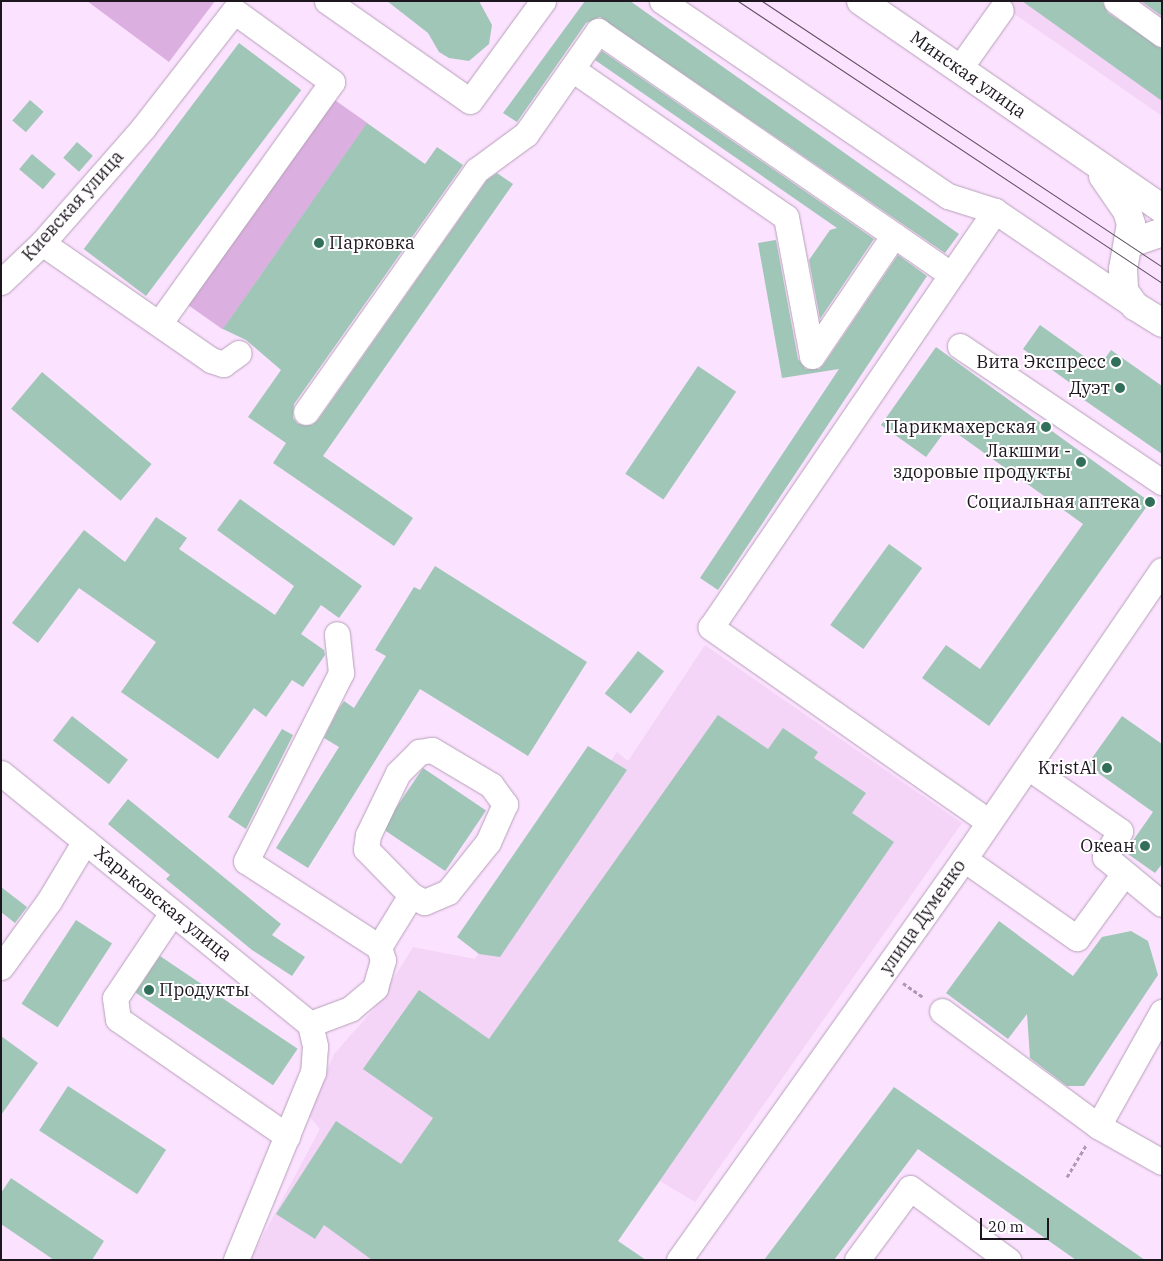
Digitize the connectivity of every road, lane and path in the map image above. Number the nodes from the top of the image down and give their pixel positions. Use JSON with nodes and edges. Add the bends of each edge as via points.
{"nodes":[{"id":1,"x":327,"y":1,"type":"edge"},
{"id":2,"x":543,"y":1,"type":"edge"},
{"id":3,"x":662,"y":1,"type":"edge"},
{"id":4,"x":1116,"y":1,"type":"edge"},
{"id":5,"x":872,"y":4,"type":"edge"},
{"id":6,"x":238,"y":6,"type":"edge"},
{"id":7,"x":1001,"y":10,"type":"dead end"},
{"id":8,"x":1162,"y":34,"type":"edge"},
{"id":9,"x":572,"y":69,"type":"junction"},
{"id":10,"x":960,"y":69,"type":"junction"},
{"id":11,"x":1075,"y":148,"type":"junction"},
{"id":12,"x":1162,"y":209,"type":"edge"},
{"id":13,"x":995,"y":211,"type":"junction"},
{"id":14,"x":1162,"y":232,"type":"edge"},
{"id":15,"x":894,"y":235,"type":"junction"},
{"id":16,"x":42,"y":243,"type":"junction"},
{"id":17,"x":1128,"y":244,"type":"junction"},
{"id":18,"x":950,"y":274,"type":"junction"},
{"id":19,"x":1,"y":282,"type":"edge"},
{"id":20,"x":1135,"y":306,"type":"junction"},
{"id":21,"x":160,"y":322,"type":"junction"},
{"id":22,"x":1162,"y":323,"type":"edge"},
{"id":23,"x":960,"y":346,"type":"dead end"},
{"id":24,"x":239,"y":353,"type":"dead end"},
{"id":25,"x":306,"y":412,"type":"dead end"},
{"id":26,"x":1162,"y":482,"type":"edge"},
{"id":27,"x":1162,"y":570,"type":"edge"},
{"id":28,"x":337,"y":634,"type":"dead end"},
{"id":29,"x":1028,"y":767,"type":"junction"},
{"id":30,"x":1,"y":773,"type":"edge"},
{"id":31,"x":989,"y":822,"type":"junction"},
{"id":32,"x":85,"y":841,"type":"junction"},
{"id":33,"x":964,"y":859,"type":"junction"},
{"id":34,"x":1122,"y":875,"type":"junction"},
{"id":35,"x":411,"y":895,"type":"junction"},
{"id":36,"x":1162,"y":904,"type":"edge"},
{"id":37,"x":172,"y":913,"type":"junction"},
{"id":38,"x":379,"y":947,"type":"junction"},
{"id":39,"x":1,"y":967,"type":"edge"},
{"id":40,"x":885,"y":970,"type":"junction"},
{"id":41,"x":942,"y":1010,"type":"joint"},
{"id":42,"x":1162,"y":1012,"type":"edge"},
{"id":43,"x":310,"y":1024,"type":"junction"},
{"id":44,"x":1098,"y":1126,"type":"junction"},
{"id":45,"x":287,"y":1136,"type":"junction"},
{"id":46,"x":1162,"y":1162,"type":"edge"},
{"id":47,"x":1067,"y":1177,"type":"dead end"},
{"id":48,"x":684,"y":1258,"type":"edge"},
{"id":49,"x":236,"y":1260,"type":"edge"},
{"id":50,"x":857,"y":1260,"type":"edge"},
{"id":51,"x":1008,"y":1260,"type":"edge"}],
"edges":[{"from":1,"to":2,"type":"street","via":[[470,101]]},
{"from":3,"to":13,"type":"street","via":[[948,196]]},
{"from":4,"to":8,"type":"street"},
{"from":5,"to":10,"type":"main road","name":"Минская улица"},
{"from":6,"to":16,"type":"street","name":"Киевская улица","via":[[144,128]]},
{"from":6,"to":21,"type":"street","via":[[332,82]]},
{"from":7,"to":10,"type":"street"},
{"from":9,"to":15,"type":"street","via":[[598,31]]},
{"from":9,"to":15,"type":"street","via":[[786,217],[812,356]]},
{"from":9,"to":25,"type":"street","via":[[526,134],[477,170]]},
{"from":10,"to":11,"type":"main road","name":"Минская улица"},
{"from":11,"to":12,"type":"main road"},
{"from":11,"to":17,"type":"main road","via":[[1103,176],[1127,211],[1130,224]]},
{"from":13,"to":18,"type":"street"},
{"from":13,"to":20,"type":"street"},
{"from":14,"to":17,"type":"main road"},
{"from":15,"to":18,"type":"street"},
{"from":16,"to":19,"type":"street","name":"Киевская улица"},
{"from":16,"to":21,"type":"street"},
{"from":17,"to":20,"type":"main road","via":[[1124,291]]},
{"from":18,"to":31,"type":"street","via":[[711,627]]},
{"from":20,"to":22,"type":"main road"},
{"from":21,"to":24,"type":"street","via":[[211,360],[224,364]]},
{"from":23,"to":26,"type":"street"},
{"from":27,"to":29,"type":"street","name":"улица Думенко"},
{"from":28,"to":38,"type":"street","via":[[341,673],[246,861]]},
{"from":29,"to":31,"type":"street","name":"улица Думенко"},
{"from":29,"to":34,"type":"street","via":[[1120,831],[1105,857]]},
{"from":30,"to":32,"type":"street","name":"Харьковская улица"},
{"from":31,"to":33,"type":"street","name":"улица Думенко"},
{"from":32,"to":37,"type":"street","name":"Харьковская улица"},
{"from":32,"to":39,"type":"street","via":[[49,901]]},
{"from":33,"to":34,"type":"street","via":[[1077,938]]},
{"from":33,"to":40,"type":"street","name":"улица Думенко"},
{"from":34,"to":36,"type":"street"},
{"from":35,"to":35,"type":"street","via":[[366,850],[368,835],[398,773],[419,752],[432,750],[491,785],[505,804],[488,842],[448,892],[424,902]]},
{"from":35,"to":38,"type":"street"},
{"from":37,"to":43,"type":"street","name":"Харьковская улица"},
{"from":37,"to":45,"type":"street","via":[[115,998],[118,1019]]},
{"from":38,"to":43,"type":"street","via":[[382,960],[375,988],[350,1009]]},
{"from":40,"to":41,"type":"path"},
{"from":40,"to":48,"type":"street","name":"улица Думенко"},
{"from":41,"to":44,"type":"street"},
{"from":42,"to":44,"type":"street"},
{"from":43,"to":45,"type":"street","via":[[315,1046],[314,1072]]},
{"from":44,"to":46,"type":"street"},
{"from":44,"to":47,"type":"path"},
{"from":45,"to":49,"type":"street"},
{"from":50,"to":51,"type":"street","via":[[910,1188]]}]}
